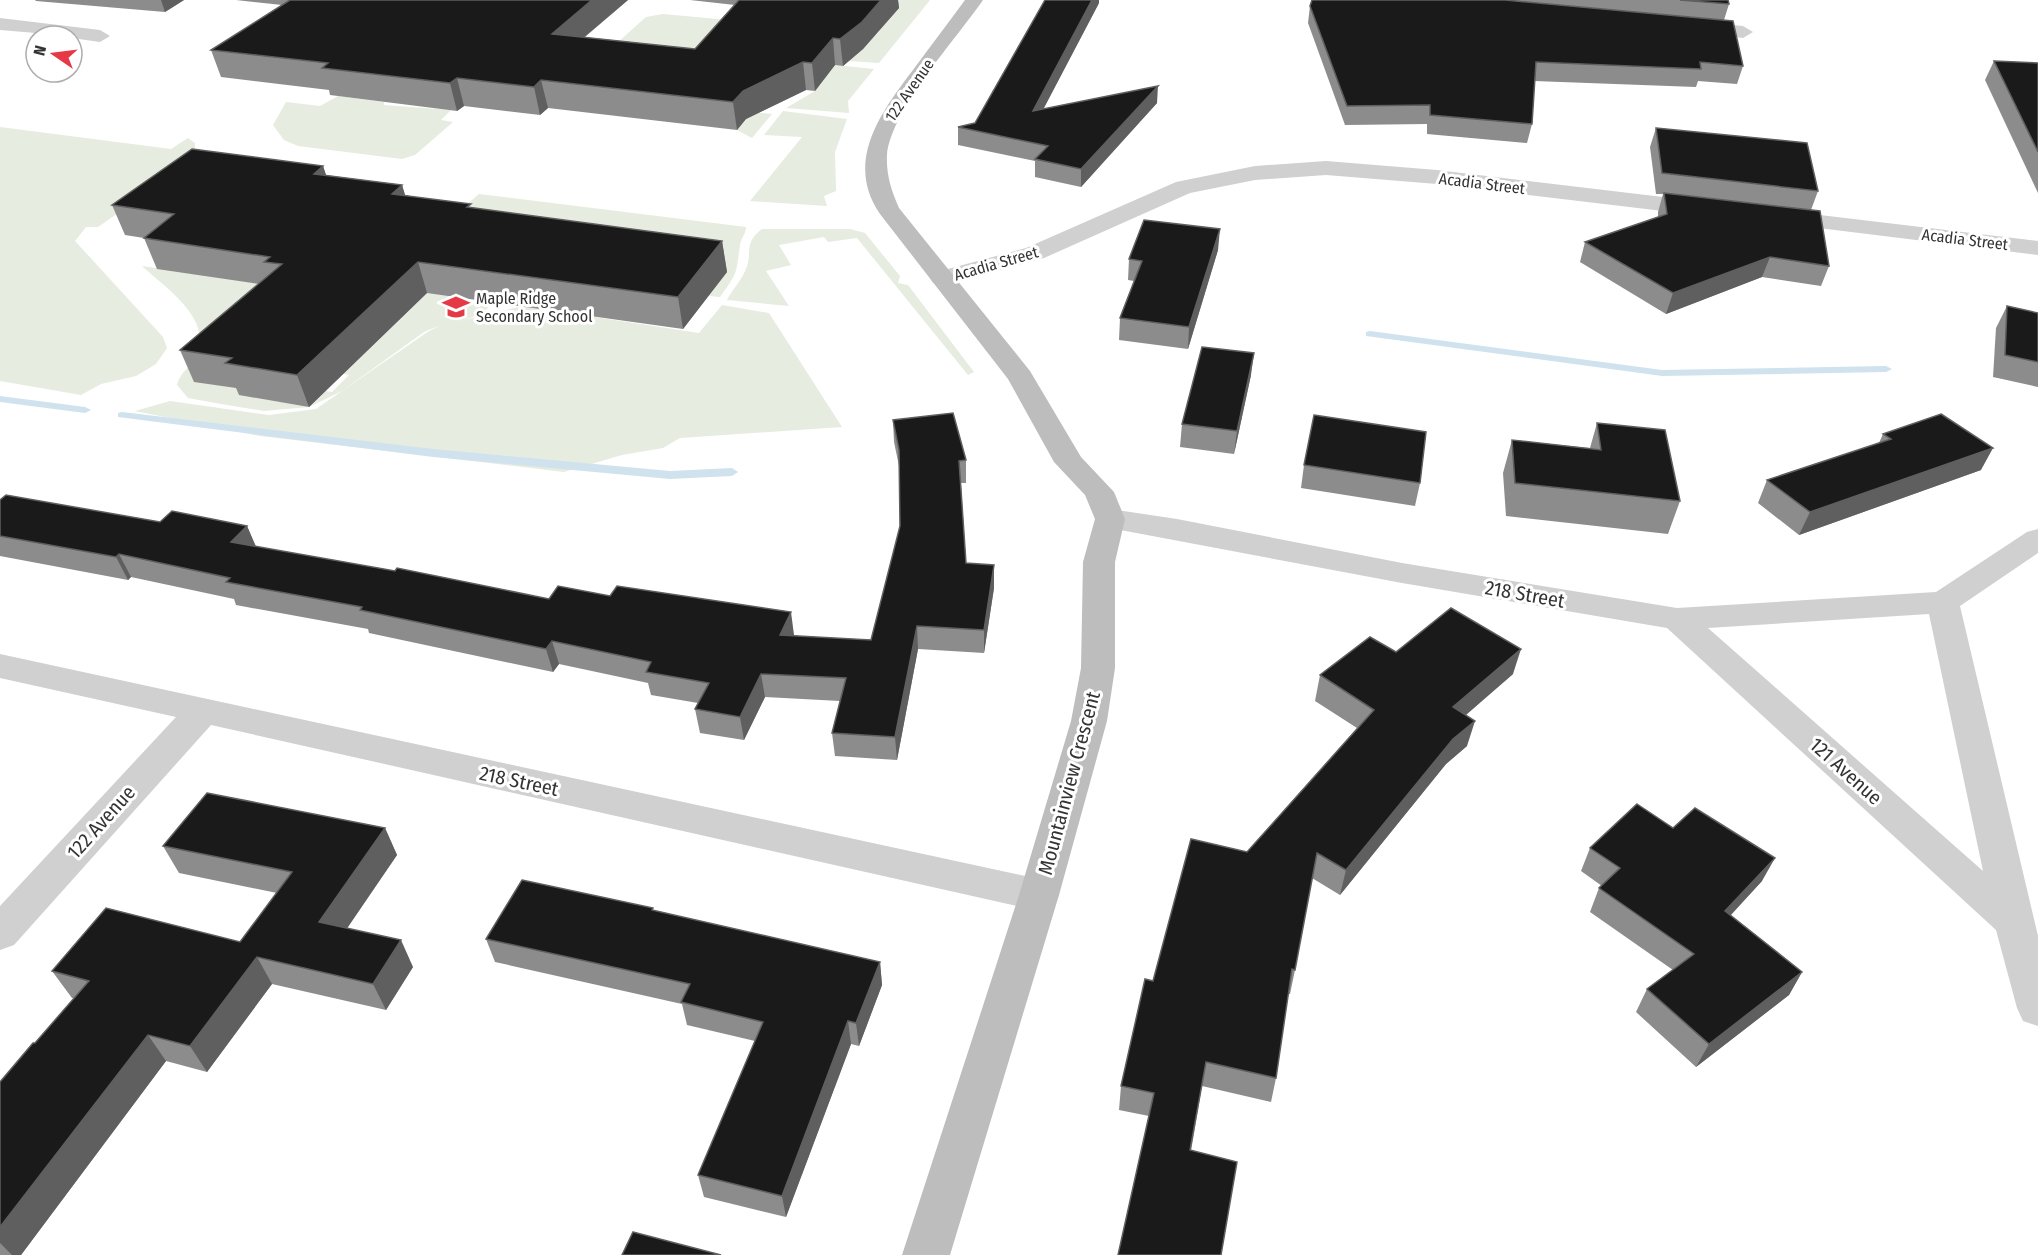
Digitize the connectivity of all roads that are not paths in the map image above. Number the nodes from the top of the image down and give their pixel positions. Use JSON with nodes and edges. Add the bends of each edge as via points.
{"nodes":[{"id":1,"x":974,"y":0,"type":"edge"},
{"id":2,"x":0,"y":24,"type":"edge"},
{"id":3,"x":1673,"y":26,"type":"edge"},
{"id":4,"x":1743,"y":32,"type":"dead end"},
{"id":5,"x":100,"y":36,"type":"dead end"},
{"id":6,"x":1732,"y":212,"type":"edge"},
{"id":7,"x":1755,"y":214,"type":"edge"},
{"id":8,"x":2038,"y":248,"type":"edge"},
{"id":9,"x":942,"y":278,"type":"junction"},
{"id":10,"x":1110,"y":519,"type":"junction"},
{"id":11,"x":2038,"y":539,"type":"edge"},
{"id":12,"x":1943,"y":602,"type":"junction"},
{"id":13,"x":1677,"y":619,"type":"junction"},
{"id":14,"x":0,"y":666,"type":"edge"},
{"id":15,"x":202,"y":711,"type":"junction"},
{"id":16,"x":1039,"y":895,"type":"junction"},
{"id":17,"x":2014,"y":922,"type":"junction"},
{"id":18,"x":0,"y":933,"type":"edge"},
{"id":19,"x":2038,"y":1008,"type":"edge"},
{"id":20,"x":926,"y":1255,"type":"edge"}],
"edges":[{"from":1,"to":9,"type":"street","name":"122 Avenue","via":[[888,117],[876,151],[877,183],[883,199]]},
{"from":2,"to":5,"type":"street"},
{"from":3,"to":4,"type":"street"},
{"from":6,"to":9,"type":"street","name":"Acadia Street","via":[[1437,177],[1337,169],[1255,173],[1184,187],[1035,253]]},
{"from":7,"to":8,"type":"street","name":"Acadia Street"},
{"from":9,"to":10,"type":"street","via":[[1020,377],[1069,462],[1099,492]]},
{"from":10,"to":13,"type":"street","name":"218 Street"},
{"from":10,"to":16,"type":"street","name":"Mountainview Crescent","via":[[1099,562],[1095,694]]},
{"from":11,"to":12,"type":"street"},
{"from":12,"to":13,"type":"street","name":"218 Street"},
{"from":12,"to":17,"type":"street"},
{"from":13,"to":17,"type":"street","name":"121 Avenue"},
{"from":14,"to":15,"type":"street","name":"218 Street"},
{"from":15,"to":16,"type":"street","name":"218 Street"},
{"from":15,"to":18,"type":"street","name":"122 Avenue"},
{"from":16,"to":20,"type":"street","name":"Mountainview Crescent"},
{"from":17,"to":19,"type":"street"}]}
